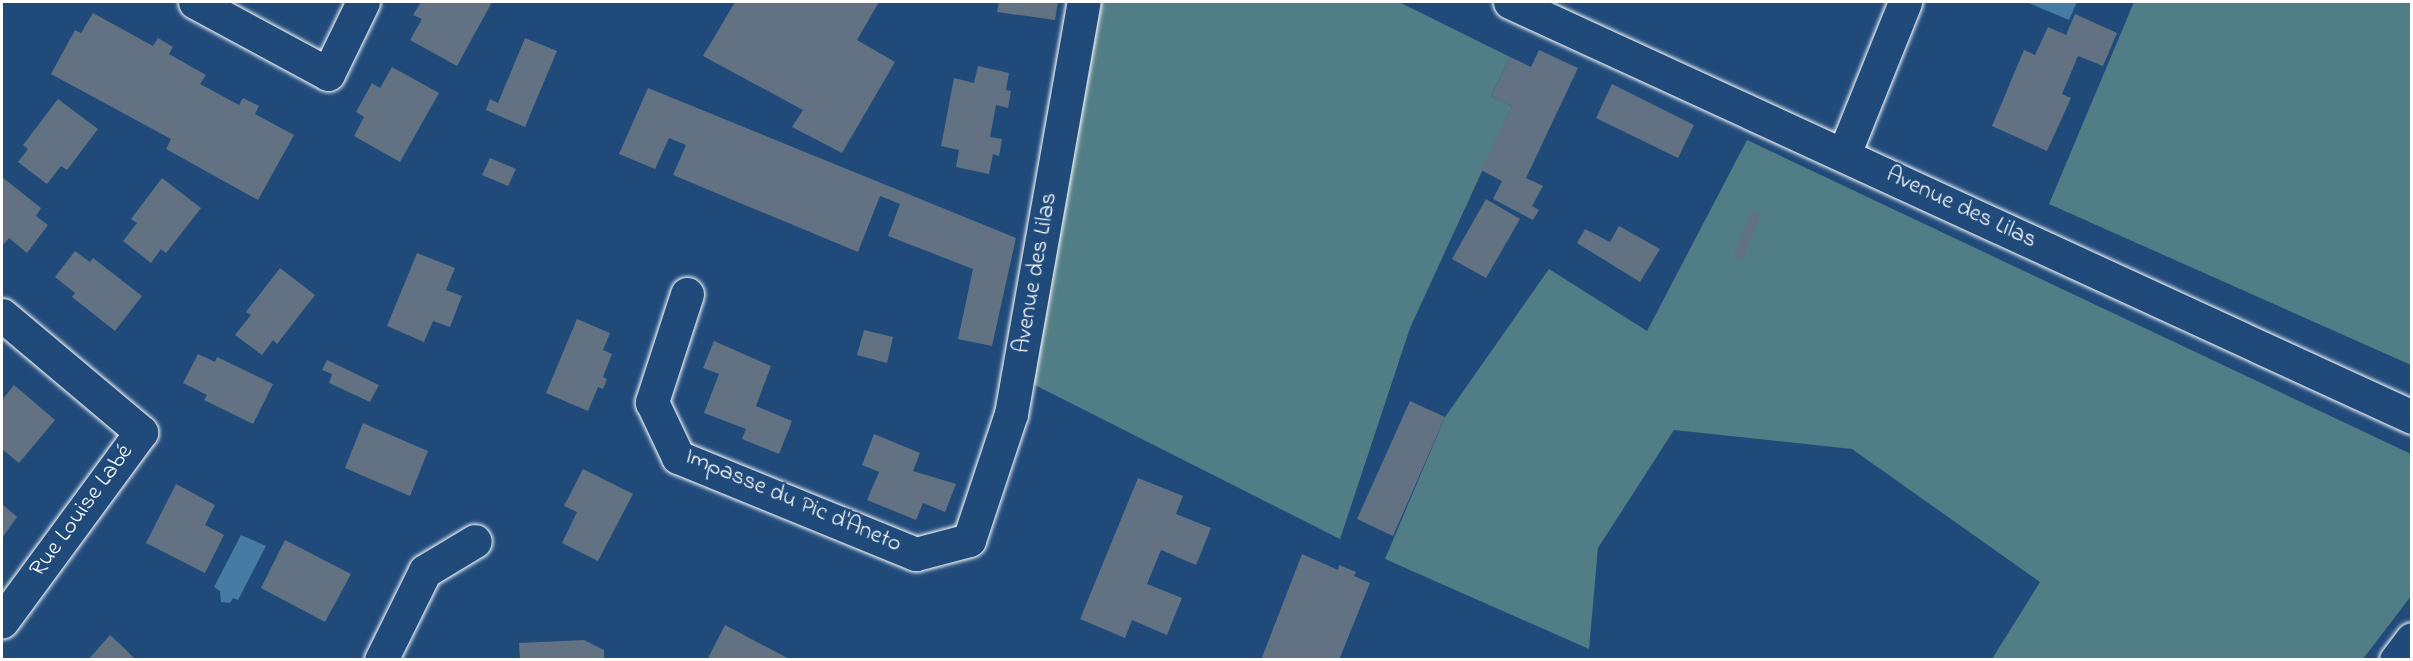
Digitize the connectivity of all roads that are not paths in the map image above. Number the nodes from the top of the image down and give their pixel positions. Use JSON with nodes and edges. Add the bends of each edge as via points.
{"nodes":[{"id":1,"x":195,"y":2,"type":"edge"},
{"id":2,"x":363,"y":2,"type":"edge"},
{"id":3,"x":1084,"y":2,"type":"edge"},
{"id":4,"x":1510,"y":2,"type":"edge"},
{"id":5,"x":1905,"y":2,"type":"edge"},
{"id":6,"x":1844,"y":154,"type":"junction"},
{"id":7,"x":687,"y":294,"type":"dead end"},
{"id":8,"x":2,"y":315,"type":"edge"},
{"id":9,"x":2412,"y":417,"type":"edge"},
{"id":10,"x":969,"y":540,"type":"joint"},
{"id":11,"x":475,"y":541,"type":"dead end"},
{"id":12,"x":2,"y":621,"type":"edge"},
{"id":13,"x":2412,"y":639,"type":"edge"},
{"id":14,"x":381,"y":660,"type":"edge"},
{"id":15,"x":2396,"y":660,"type":"edge"}],
"edges":[{"from":1,"to":2,"type":"street","via":[[328,74]]},
{"from":3,"to":10,"type":"street","name":"Avenue des Lilas","via":[[1011,414]]},
{"from":4,"to":6,"type":"street","name":"Avenue des Lilas"},
{"from":5,"to":6,"type":"street"},
{"from":6,"to":9,"type":"street","name":"Avenue des Lilas"},
{"from":7,"to":10,"type":"street","name":"Impasse du Pic d'Aneto","via":[[652,402],[678,457],[916,554]]},
{"from":8,"to":12,"type":"street","name":"Rue Louise Labé","via":[[141,432]]},
{"from":11,"to":14,"type":"street","via":[[425,571]]},
{"from":13,"to":15,"type":"street"}]}
